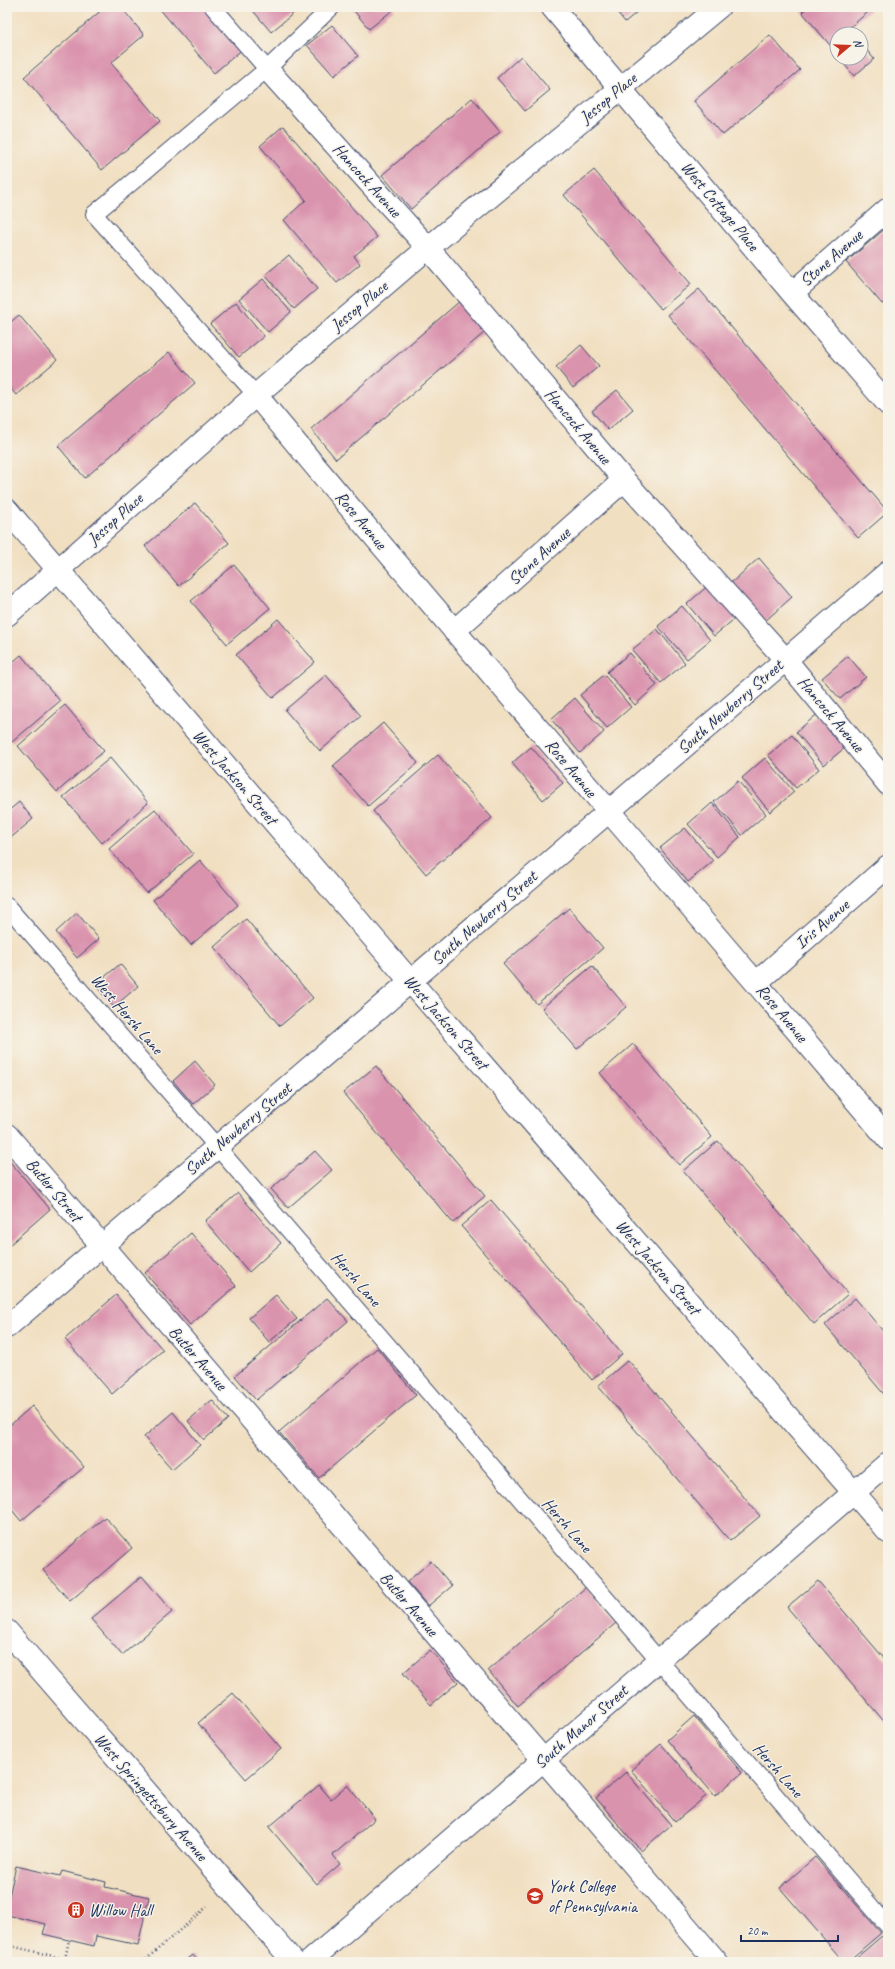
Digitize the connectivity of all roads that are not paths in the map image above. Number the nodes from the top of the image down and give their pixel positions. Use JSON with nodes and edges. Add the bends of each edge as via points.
{"nodes":[{"id":1,"x":213,"y":7,"type":"edge"},
{"id":2,"x":332,"y":7,"type":"edge"},
{"id":3,"x":552,"y":7,"type":"edge"},
{"id":4,"x":719,"y":7,"type":"edge"},
{"id":5,"x":267,"y":69,"type":"junction"},
{"id":6,"x":621,"y":87,"type":"junction"},
{"id":7,"x":888,"y":209,"type":"edge"},
{"id":8,"x":428,"y":248,"type":"junction"},
{"id":9,"x":792,"y":292,"type":"junction"},
{"id":10,"x":256,"y":394,"type":"junction"},
{"id":11,"x":888,"y":404,"type":"edge"},
{"id":12,"x":624,"y":480,"type":"junction"},
{"id":13,"x":7,"y":510,"type":"edge"},
{"id":14,"x":58,"y":570,"type":"junction"},
{"id":15,"x":888,"y":572,"type":"edge"},
{"id":16,"x":7,"y":615,"type":"edge"},
{"id":17,"x":454,"y":631,"type":"junction"},
{"id":18,"x":785,"y":659,"type":"junction"},
{"id":19,"x":888,"y":784,"type":"edge"},
{"id":20,"x":607,"y":811,"type":"junction"},
{"id":21,"x":888,"y":866,"type":"edge"},
{"id":22,"x":7,"y":906,"type":"edge"},
{"id":23,"x":411,"y":982,"type":"junction"},
{"id":24,"x":756,"y":982,"type":"junction"},
{"id":25,"x":7,"y":1135,"type":"edge"},
{"id":26,"x":888,"y":1139,"type":"edge"},
{"id":27,"x":218,"y":1148,"type":"junction"},
{"id":28,"x":100,"y":1246,"type":"junction"},
{"id":29,"x":7,"y":1327,"type":"edge"},
{"id":30,"x":888,"y":1463,"type":"edge"},
{"id":31,"x":853,"y":1492,"type":"junction"},
{"id":32,"x":888,"y":1532,"type":"edge"},
{"id":33,"x":7,"y":1631,"type":"edge"},
{"id":34,"x":659,"y":1660,"type":"junction"},
{"id":35,"x":543,"y":1760,"type":"junction"},
{"id":36,"x":888,"y":1926,"type":"edge"},
{"id":37,"x":294,"y":1962,"type":"edge"},
{"id":38,"x":309,"y":1962,"type":"edge"},
{"id":39,"x":717,"y":1962,"type":"edge"}],
"edges":[{"from":1,"to":5,"type":"lane"},
{"from":2,"to":5,"type":"lane"},
{"from":3,"to":6,"type":"street","name":"West Cottage Place"},
{"from":4,"to":6,"type":"street","name":"Jessop Place"},
{"from":5,"to":8,"type":"street","name":"Hancock Avenue"},
{"from":5,"to":10,"type":"lane","via":[[94,214]]},
{"from":6,"to":8,"type":"street","name":"Jessop Place"},
{"from":6,"to":9,"type":"street","name":"West Cottage Place"},
{"from":7,"to":9,"type":"street","name":"Stone Avenue"},
{"from":8,"to":10,"type":"street","name":"Jessop Place"},
{"from":8,"to":12,"type":"street","name":"Hancock Avenue"},
{"from":9,"to":11,"type":"street","name":"West Cottage Place"},
{"from":10,"to":14,"type":"street","name":"Jessop Place"},
{"from":10,"to":17,"type":"street","name":"Rose Avenue"},
{"from":12,"to":17,"type":"street","name":"Stone Avenue"},
{"from":12,"to":18,"type":"street","name":"Hancock Avenue"},
{"from":13,"to":14,"type":"street","name":"West Jackson Street"},
{"from":14,"to":16,"type":"street","name":"Jessop Place"},
{"from":14,"to":23,"type":"street","name":"West Jackson Street"},
{"from":15,"to":18,"type":"street","name":"South Newberry Street"},
{"from":17,"to":20,"type":"street","name":"Rose Avenue"},
{"from":18,"to":19,"type":"street","name":"Hancock Avenue"},
{"from":18,"to":20,"type":"street","name":"South Newberry Street"},
{"from":20,"to":23,"type":"street","name":"South Newberry Street"},
{"from":20,"to":24,"type":"street","name":"Rose Avenue"},
{"from":21,"to":24,"type":"street","name":"Iris Avenue"},
{"from":22,"to":27,"type":"lane","name":"West Hersh Lane"},
{"from":23,"to":27,"type":"street","name":"South Newberry Street"},
{"from":23,"to":31,"type":"street","name":"West Jackson Street"},
{"from":24,"to":26,"type":"street","name":"Rose Avenue"},
{"from":25,"to":28,"type":"street","name":"Butler Street"},
{"from":27,"to":28,"type":"street","name":"South Newberry Street"},
{"from":27,"to":34,"type":"lane","name":"Hersh Lane"},
{"from":28,"to":29,"type":"street","name":"South Newberry Street"},
{"from":28,"to":35,"type":"street","name":"Butler Avenue"},
{"from":30,"to":31,"type":"street","name":"South Manor Street"},
{"from":31,"to":32,"type":"street","name":"West Jackson Street"},
{"from":31,"to":34,"type":"street","name":"South Manor Street"},
{"from":33,"to":37,"type":"street","name":"West Springettsbury Avenue"},
{"from":34,"to":35,"type":"street","name":"South Manor Street"},
{"from":34,"to":36,"type":"lane","name":"Hersh Lane"},
{"from":35,"to":38,"type":"street","name":"South Manor Street"},
{"from":35,"to":39,"type":"street","name":"Butler Avenue"}]}
